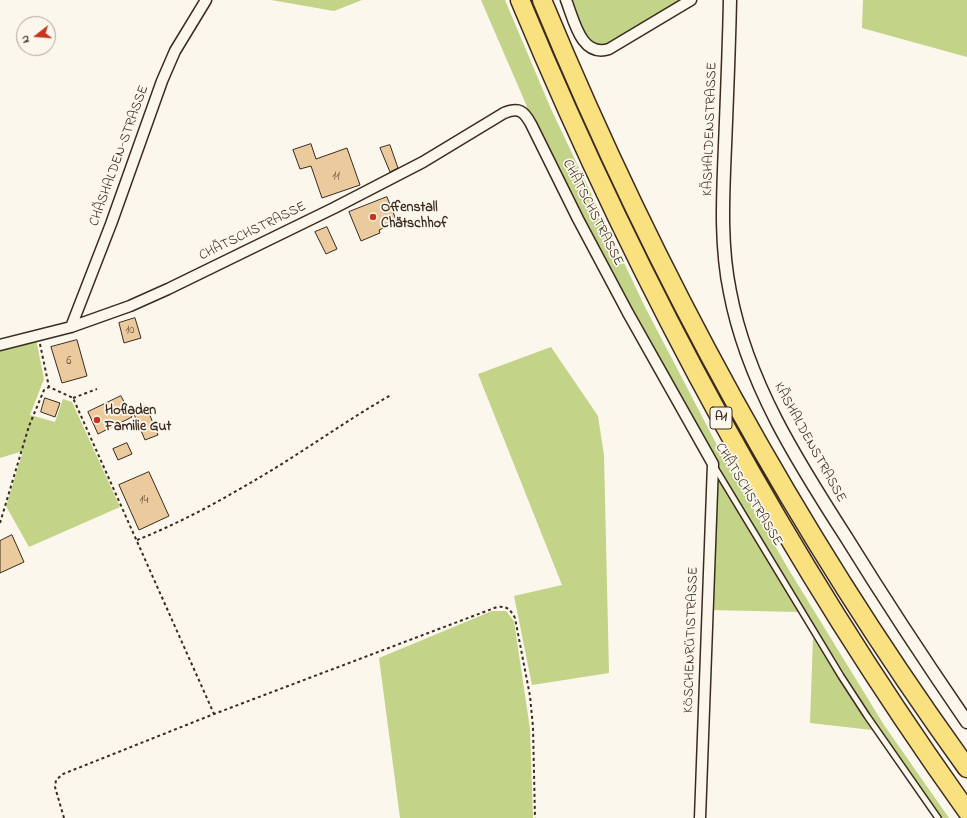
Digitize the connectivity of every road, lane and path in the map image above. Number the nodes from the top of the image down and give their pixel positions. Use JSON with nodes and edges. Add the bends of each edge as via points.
{"nodes":[{"id":1,"x":206,"y":0,"type":"edge"},
{"id":2,"x":520,"y":0,"type":"edge"},
{"id":3,"x":542,"y":0,"type":"edge"},
{"id":4,"x":566,"y":0,"type":"edge"},
{"id":5,"x":691,"y":0,"type":"edge"},
{"id":6,"x":730,"y":0,"type":"edge"},
{"id":7,"x":71,"y":327,"type":"junction"},
{"id":8,"x":38,"y":336,"type":"junction"},
{"id":9,"x":0,"y":345,"type":"edge"},
{"id":10,"x":49,"y":387,"type":"junction"},
{"id":11,"x":97,"y":389,"type":"dead end"},
{"id":12,"x":391,"y":395,"type":"dead end"},
{"id":13,"x":73,"y":398,"type":"junction"},
{"id":14,"x":713,"y":464,"type":"junction"},
{"id":15,"x":0,"y":523,"type":"edge"},
{"id":16,"x":137,"y":540,"type":"junction"},
{"id":17,"x":214,"y":714,"type":"junction"},
{"id":18,"x":967,"y":722,"type":"edge"},
{"id":19,"x":967,"y":768,"type":"edge"},
{"id":20,"x":967,"y":811,"type":"edge"},
{"id":21,"x":64,"y":818,"type":"edge"},
{"id":22,"x":535,"y":818,"type":"edge"},
{"id":23,"x":700,"y":818,"type":"edge"},
{"id":24,"x":938,"y":818,"type":"edge"}],
"edges":[{"from":1,"to":7,"type":"street","name":"CHÄSHALDEN-STRASSE","via":[[175,51]]},
{"from":2,"to":20,"type":"highway","number":"A1","via":[[622,228],[724,424],[841,622]]},
{"from":3,"to":19,"type":"highway","number":"A1","via":[[590,113],[640,219],[742,414],[796,511],[854,604]]},
{"from":4,"to":5,"type":"street","via":[[584,41],[589,48],[602,51]]},
{"from":6,"to":18,"type":"street","name":"KÄSHALDENSTRASSE","via":[[724,238],[730,291],[744,344],[763,394],[796,457]]},
{"from":7,"to":8,"type":"street","name":"CHÄTSCHSTRASSE"},
{"from":7,"to":14,"type":"street","name":"CHÄTSCHSTRASSE","via":[[168,289],[423,162],[504,112],[521,111],[527,116],[628,313]]},
{"from":8,"to":9,"type":"street","name":"CHÄTSCHSTRASSE"},
{"from":8,"to":10,"type":"path"},
{"from":10,"to":13,"type":"path"},
{"from":10,"to":15,"type":"path","via":[[44,390],[29,426]]},
{"from":11,"to":13,"type":"path"},
{"from":12,"to":16,"type":"path","via":[[227,496]]},
{"from":13,"to":16,"type":"path"},
{"from":14,"to":23,"type":"street","name":"KÖSCHENRÜTISTRASSE"},
{"from":14,"to":24,"type":"lane","name":"CHÄTSCHSTRASSE","via":[[841,676]]},
{"from":16,"to":17,"type":"path"},
{"from":17,"to":21,"type":"path","via":[[63,774],[56,780],[55,787]]},
{"from":17,"to":22,"type":"path","via":[[497,607],[504,607],[510,610],[515,618],[530,696]]}]}
